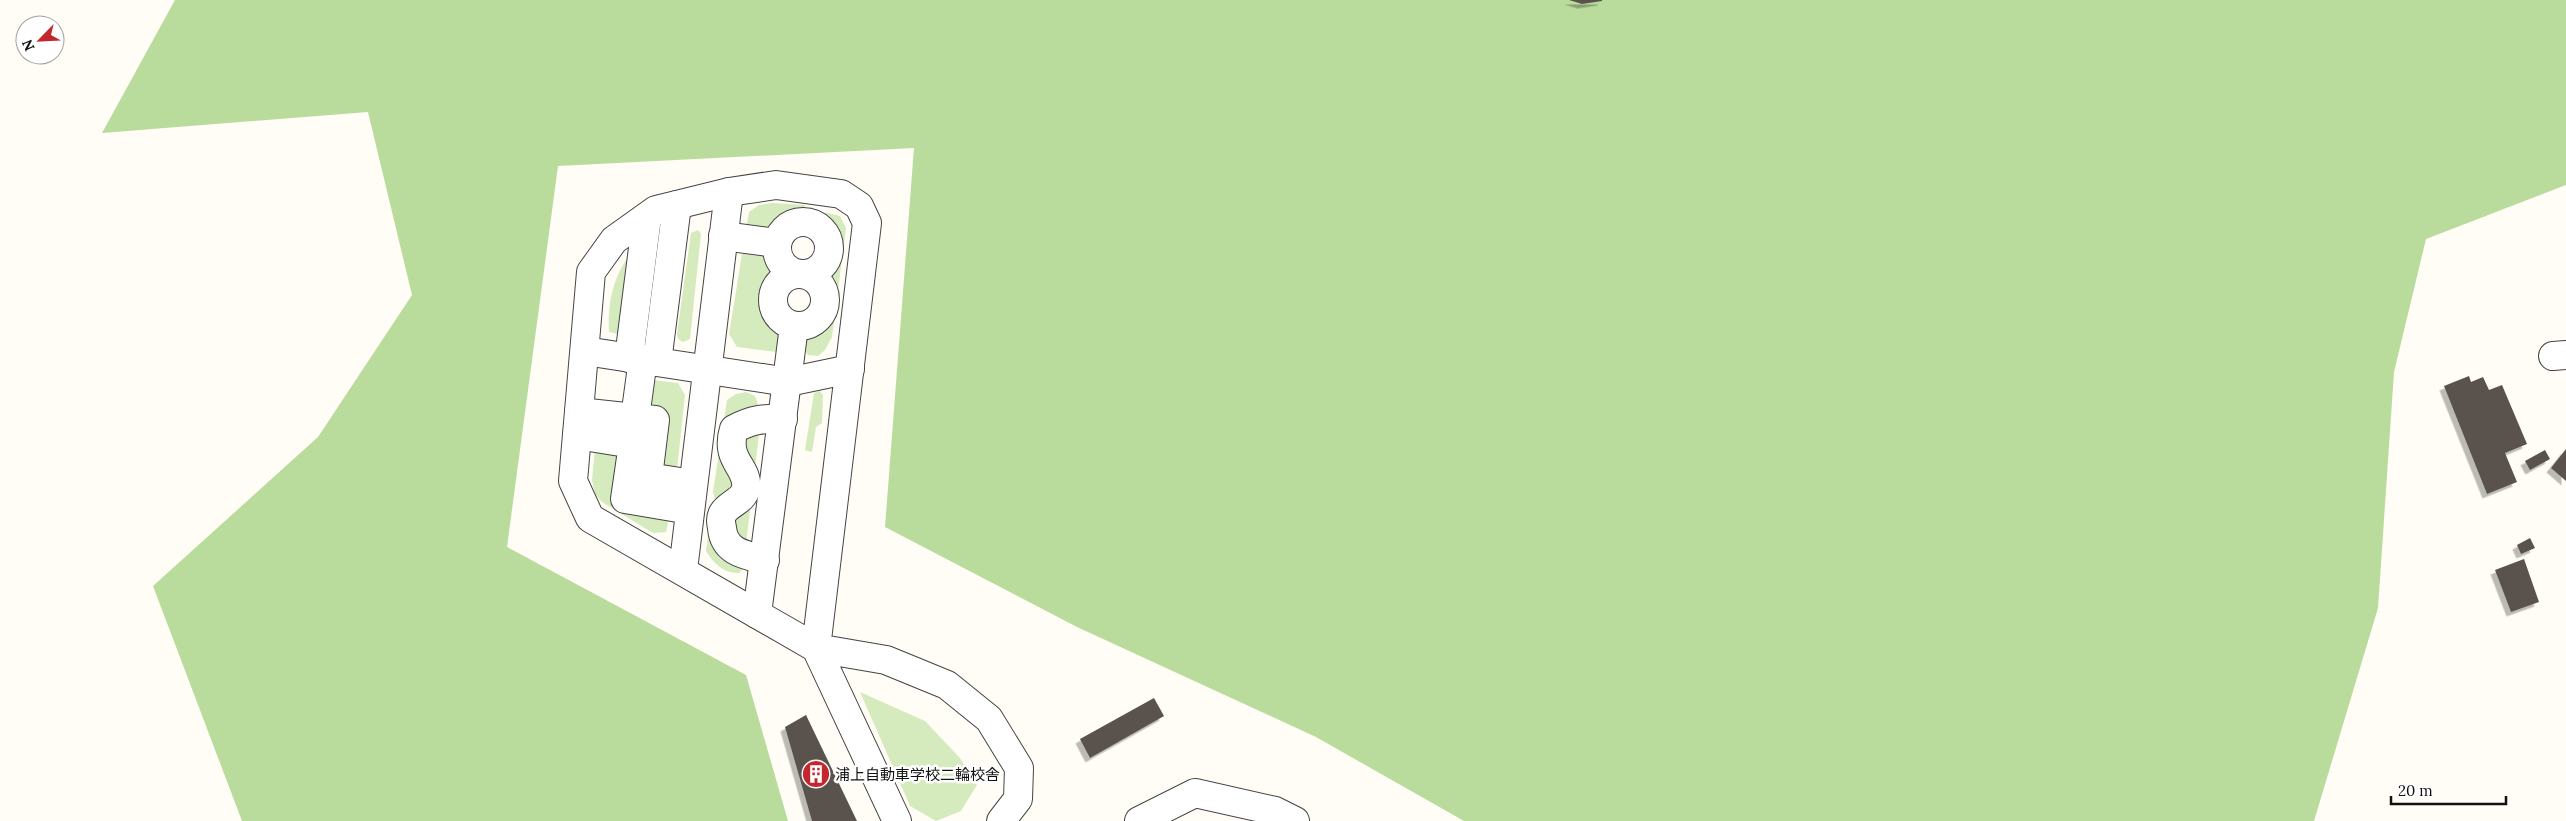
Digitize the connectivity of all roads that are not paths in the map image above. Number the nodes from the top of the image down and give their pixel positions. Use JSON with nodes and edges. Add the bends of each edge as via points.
{"nodes":[{"id":1,"x":824,"y":191,"type":"junction"},
{"id":2,"x":729,"y":192,"type":"junction"},
{"id":3,"x":677,"y":205,"type":"junction"},
{"id":4,"x":646,"y":216,"type":"junction"},
{"id":5,"x":808,"y":222,"type":"junction"},
{"id":6,"x":723,"y":236,"type":"junction"},
{"id":7,"x":777,"y":243,"type":"junction"},
{"id":8,"x":799,"y":274,"type":"junction"},
{"id":9,"x":794,"y":326,"type":"junction"},
{"id":10,"x":585,"y":351,"type":"junction"},
{"id":11,"x":643,"y":360,"type":"junction"},
{"id":12,"x":850,"y":368,"type":"junction"},
{"id":13,"x":707,"y":369,"type":"junction"},
{"id":14,"x":788,"y":382,"type":"junction"},
{"id":15,"x":635,"y":418,"type":"junction"},
{"id":16,"x":782,"y":419,"type":"junction"},
{"id":17,"x":578,"y":424,"type":"junction"},
{"id":18,"x":692,"y":497,"type":"junction"},
{"id":19,"x":723,"y":512,"type":"junction"},
{"id":20,"x":764,"y":560,"type":"junction"},
{"id":21,"x":683,"y":570,"type":"junction"},
{"id":22,"x":757,"y":614,"type":"junction"},
{"id":23,"x":816,"y":648,"type":"junction"},
{"id":24,"x":1184,"y":811,"type":"edge"},
{"id":25,"x":1286,"y":819,"type":"edge"},
{"id":26,"x":897,"y":821,"type":"edge"},
{"id":27,"x":1001,"y":821,"type":"edge"},
{"id":28,"x":1139,"y":821,"type":"edge"}],
"edges":[{"from":1,"to":2,"type":"lane","via":[[776,185]]},
{"from":1,"to":5,"type":"lane"},
{"from":1,"to":12,"type":"lane","via":[[841,194],[859,206],[867,223]]},
{"from":2,"to":3,"type":"lane"},
{"from":2,"to":6,"type":"lane"},
{"from":3,"to":4,"type":"lane"},
{"from":3,"to":11,"type":"lane"},
{"from":4,"to":10,"type":"lane","via":[[614,240],[591,272]]},
{"from":4,"to":11,"type":"lane"},
{"from":5,"to":7,"type":"lane","via":[[792,225]]},
{"from":5,"to":8,"type":"lane","via":[[823,232],[829,248],[827,257],[816,270]]},
{"from":6,"to":7,"type":"lane"},
{"from":6,"to":13,"type":"lane"},
{"from":7,"to":8,"type":"lane","via":[[780,260]]},
{"from":8,"to":9,"type":"lane","via":[[783,279],[773,293],[774,310],[779,318]]},
{"from":8,"to":9,"type":"lane","via":[[808,275],[821,286],[825,302],[823,311],[812,323]]},
{"from":9,"to":14,"type":"lane"},
{"from":10,"to":11,"type":"lane"},
{"from":10,"to":17,"type":"lane"},
{"from":11,"to":13,"type":"lane"},
{"from":11,"to":15,"type":"lane"},
{"from":12,"to":14,"type":"lane"},
{"from":12,"to":23,"type":"lane"},
{"from":13,"to":14,"type":"lane"},
{"from":13,"to":18,"type":"lane"},
{"from":14,"to":16,"type":"lane"},
{"from":15,"to":17,"type":"lane"},
{"from":15,"to":18,"type":"lane","via":[[655,420],[648,477]]},
{"from":16,"to":19,"type":"lane","via":[[764,418],[734,429],[730,443],[744,474],[746,487],[741,499]]},
{"from":16,"to":20,"type":"lane"},
{"from":17,"to":18,"type":"lane","via":[[633,444],[625,499]]},
{"from":17,"to":21,"type":"lane","via":[[573,481],[590,518]]},
{"from":18,"to":19,"type":"lane"},
{"from":18,"to":21,"type":"lane"},
{"from":19,"to":20,"type":"lane","via":[[722,535],[728,545],[736,553]]},
{"from":20,"to":22,"type":"lane"},
{"from":21,"to":22,"type":"lane"},
{"from":22,"to":23,"type":"lane"},
{"from":23,"to":26,"type":"lane"},
{"from":23,"to":27,"type":"lane","via":[[886,660],[947,685],[989,719],[1019,768],[1018,799]]},
{"from":24,"to":25,"type":"lane","via":[[1195,793],[1275,811]]},
{"from":24,"to":28,"type":"lane"}]}
